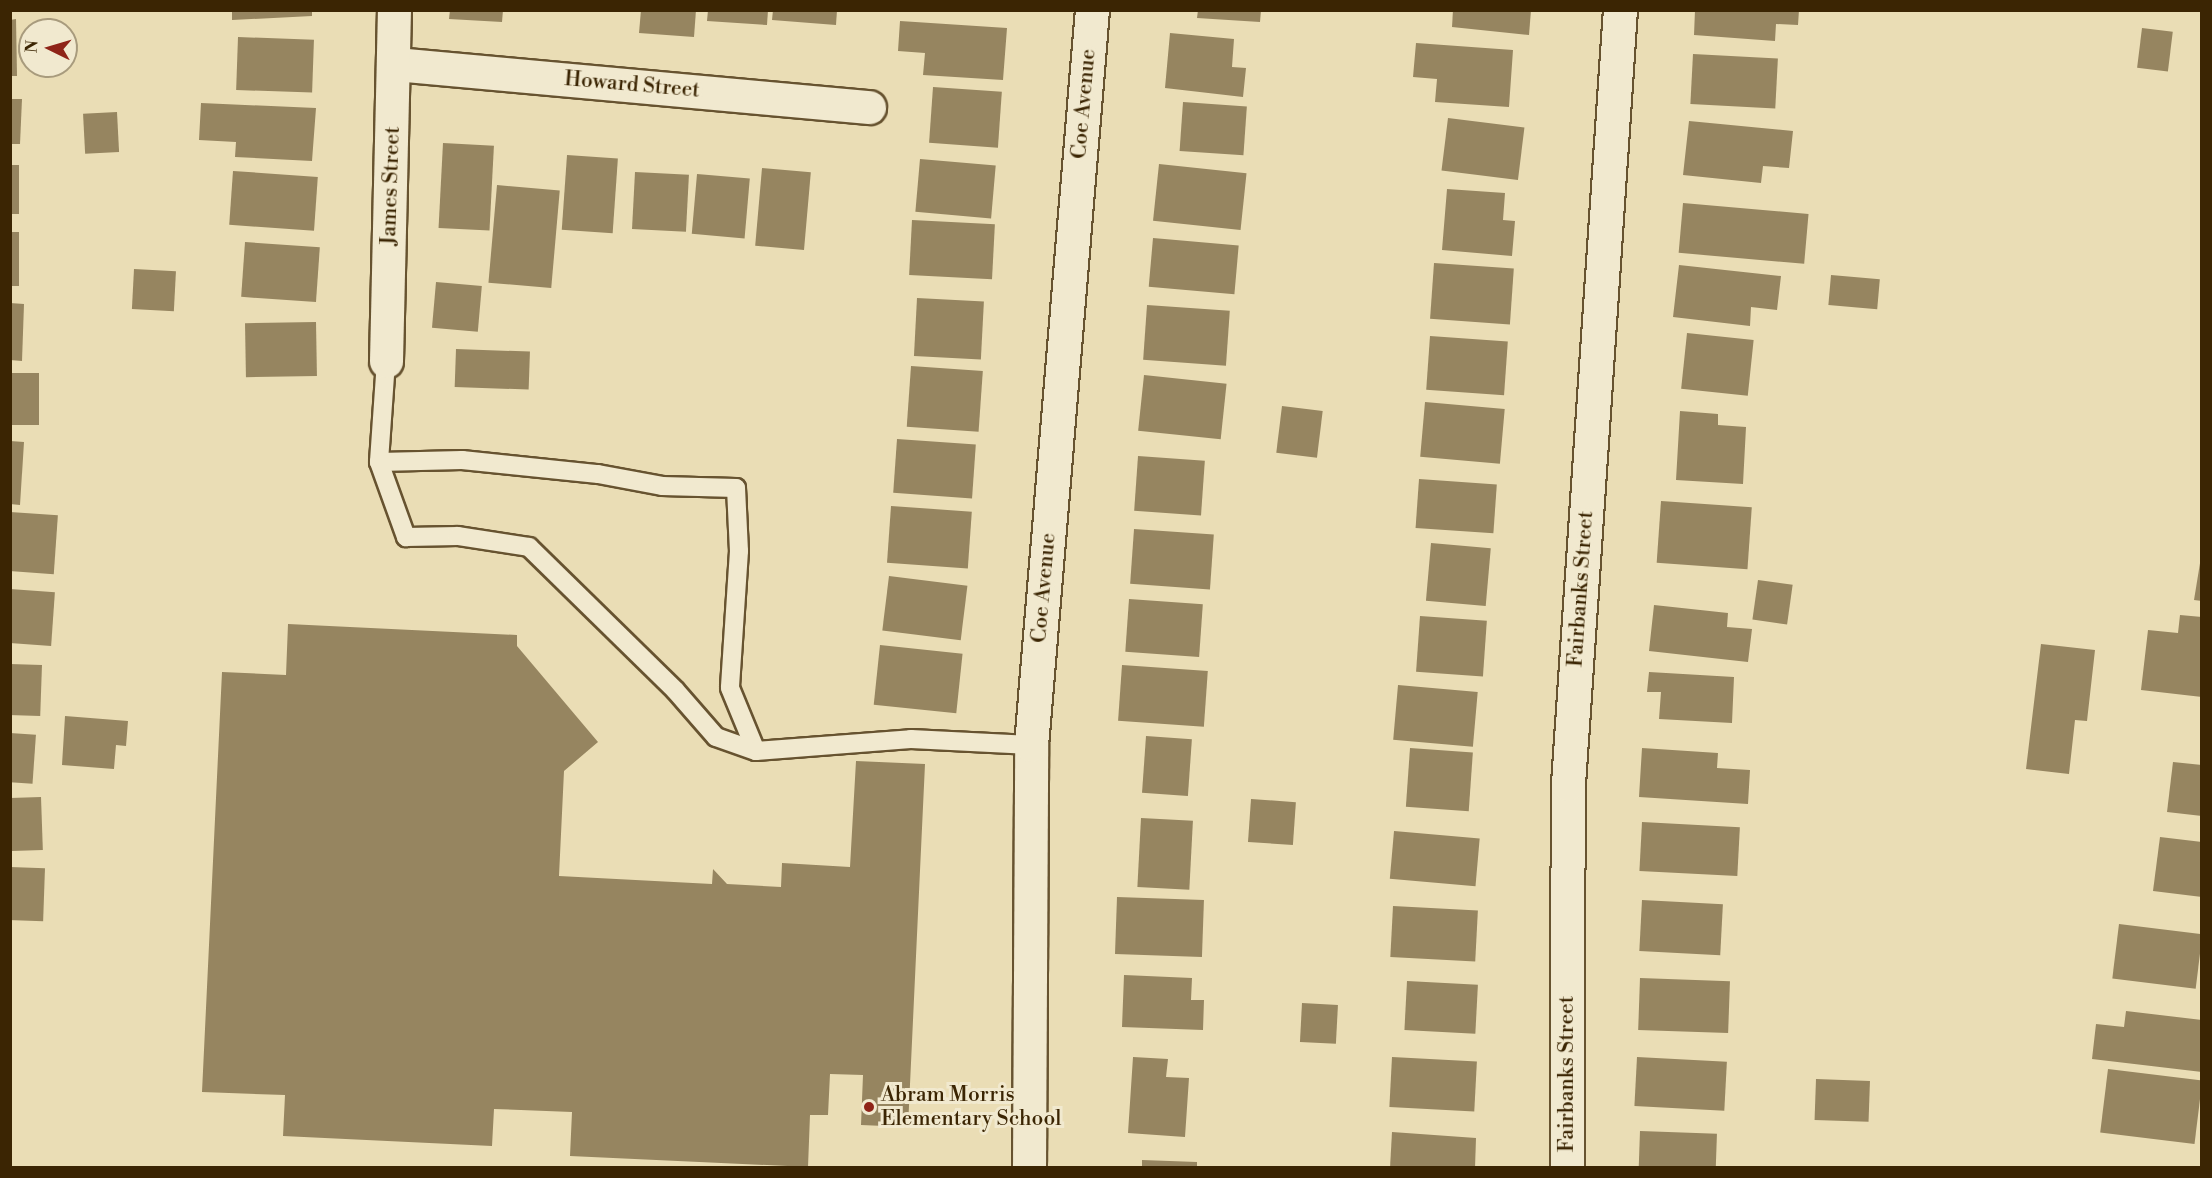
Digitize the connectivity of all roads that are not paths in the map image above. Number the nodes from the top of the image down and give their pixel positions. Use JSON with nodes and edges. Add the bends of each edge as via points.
{"nodes":[{"id":1,"x":394,"y":10,"type":"edge"},
{"id":2,"x":1092,"y":10,"type":"edge"},
{"id":3,"x":1620,"y":10,"type":"edge"},
{"id":4,"x":395,"y":64,"type":"junction"},
{"id":5,"x":869,"y":107,"type":"dead end"},
{"id":6,"x":386,"y":361,"type":"joint"},
{"id":7,"x":379,"y":462,"type":"junction"},
{"id":8,"x":1030,"y":745,"type":"junction"},
{"id":9,"x":756,"y":751,"type":"junction"},
{"id":10,"x":1029,"y":1167,"type":"edge"},
{"id":11,"x":1567,"y":1167,"type":"edge"}],
"edges":[{"from":1,"to":4,"type":"street","name":"James Street"},
{"from":2,"to":8,"type":"street","name":"Coe Avenue"},
{"from":3,"to":11,"type":"street","name":"Fairbanks Street","via":[[1568,784]]},
{"from":4,"to":5,"type":"street","name":"Howard Street"},
{"from":4,"to":6,"type":"street","name":"James Street"},
{"from":6,"to":7,"type":"lane"},
{"from":7,"to":9,"type":"lane","via":[[406,537],[458,536],[529,547],[675,690],[716,737]]},
{"from":7,"to":9,"type":"lane","via":[[462,460],[598,474],[662,486],[736,488],[739,551],[730,688]]},
{"from":8,"to":9,"type":"lane","via":[[911,739]]},
{"from":8,"to":10,"type":"street","name":"Coe Avenue"}]}
